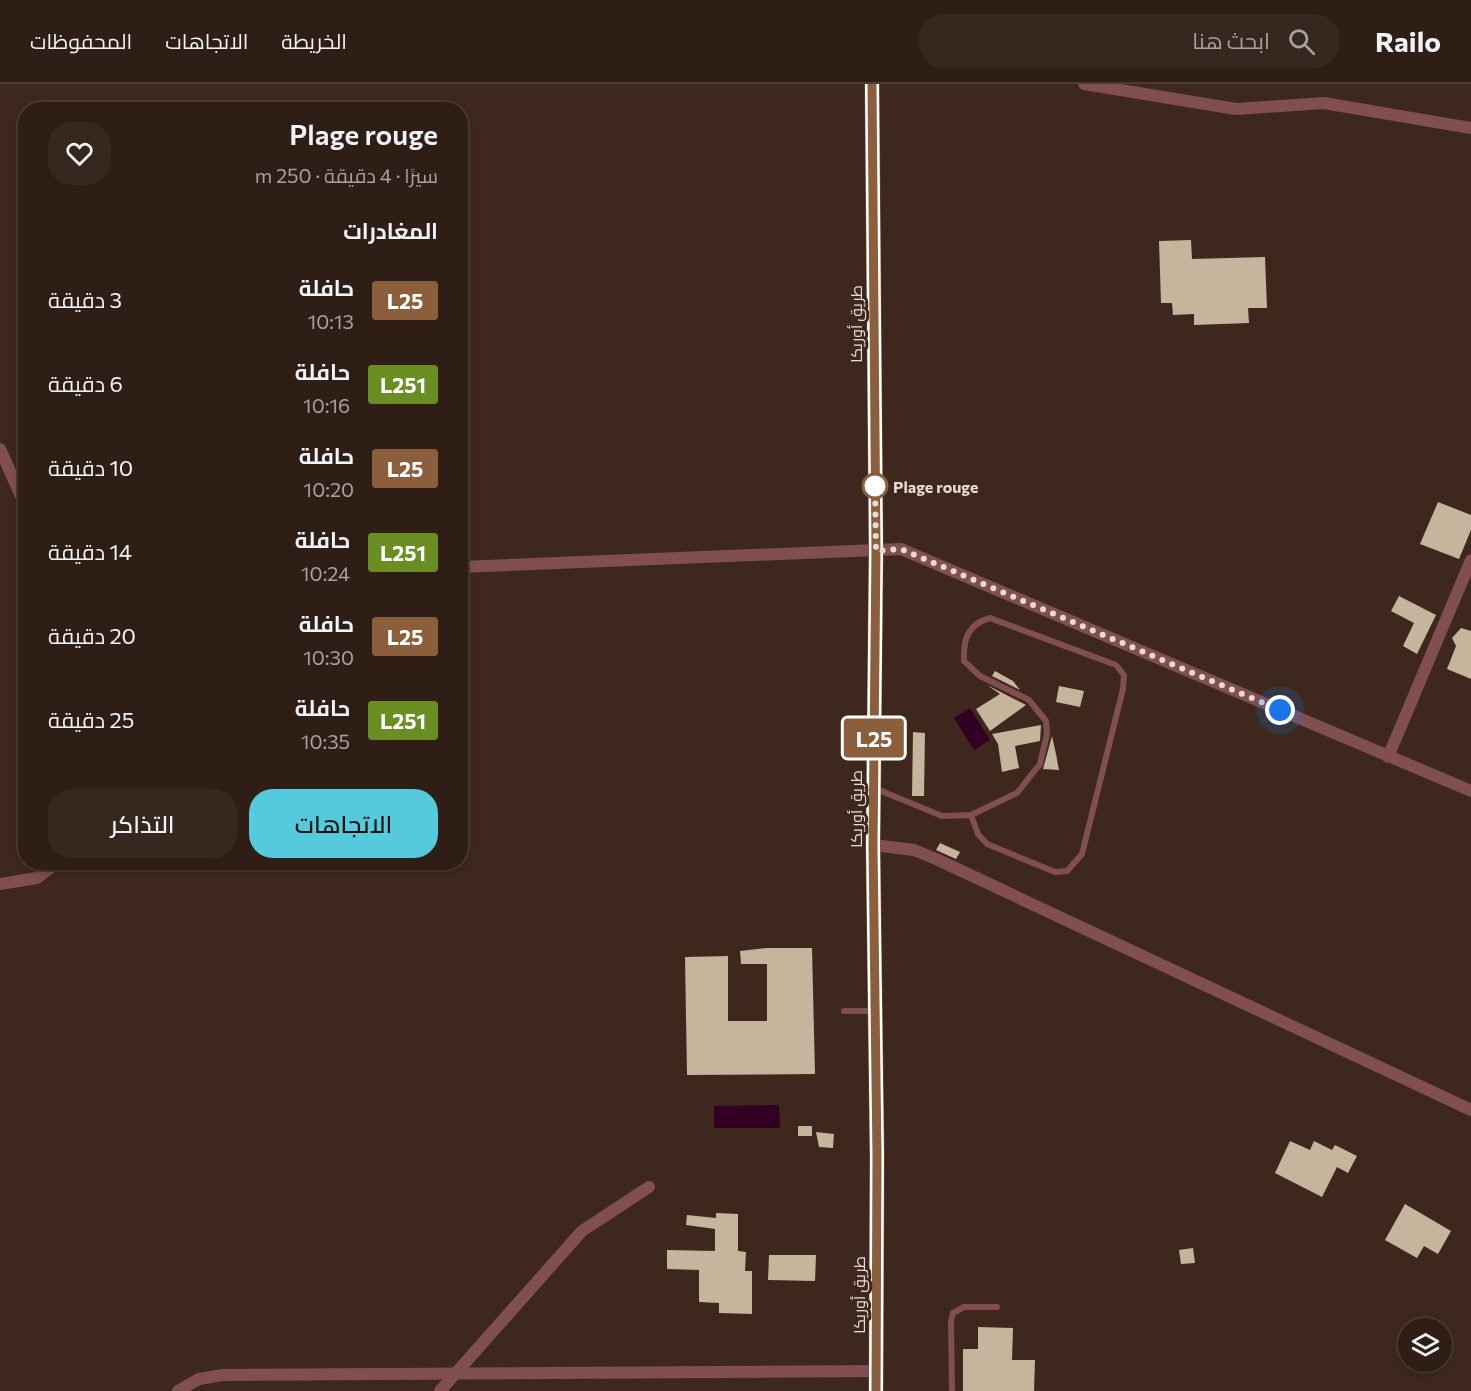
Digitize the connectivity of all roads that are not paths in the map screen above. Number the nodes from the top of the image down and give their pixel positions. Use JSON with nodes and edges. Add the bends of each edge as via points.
{"nodes":[{"id":1,"x":872,"y":84,"type":"edge"},
{"id":2,"x":1084,"y":84,"type":"edge"},
{"id":3,"x":1471,"y":128,"type":"edge"},
{"id":4,"x":0,"y":449,"type":"edge"},
{"id":5,"x":18,"y":489,"type":"edge"},
{"id":6,"x":876,"y":551,"type":"junction"},
{"id":7,"x":1471,"y":560,"type":"edge"},
{"id":8,"x":468,"y":567,"type":"edge"},
{"id":9,"x":1388,"y":757,"type":"junction"},
{"id":10,"x":873,"y":788,"type":"junction"},
{"id":11,"x":1471,"y":791,"type":"edge"},
{"id":12,"x":971,"y":815,"type":"junction"},
{"id":13,"x":873,"y":845,"type":"junction"},
{"id":14,"x":48,"y":870,"type":"edge"},
{"id":15,"x":0,"y":884,"type":"edge"},
{"id":16,"x":844,"y":1011,"type":"dead end"},
{"id":17,"x":875,"y":1011,"type":"junction"},
{"id":18,"x":1471,"y":1110,"type":"edge"},
{"id":19,"x":649,"y":1187,"type":"dead end"},
{"id":20,"x":998,"y":1308,"type":"dead end"},
{"id":21,"x":875,"y":1371,"type":"junction"},
{"id":22,"x":456,"y":1374,"type":"junction"},
{"id":23,"x":178,"y":1391,"type":"edge"},
{"id":24,"x":440,"y":1391,"type":"edge"},
{"id":25,"x":876,"y":1391,"type":"edge"},
{"id":26,"x":952,"y":1391,"type":"edge"}],
"edges":[{"from":1,"to":6,"type":"street","name":"طريق أوريكا"},
{"from":2,"to":3,"type":"street","via":[[1236,109],[1324,103]]},
{"from":4,"to":5,"type":"street"},
{"from":6,"to":8,"type":"street"},
{"from":6,"to":9,"type":"street","via":[[901,549]]},
{"from":6,"to":10,"type":"street","name":"طريق أوريكا"},
{"from":7,"to":9,"type":"street"},
{"from":9,"to":11,"type":"street"},
{"from":10,"to":12,"type":"lane","via":[[942,816]]},
{"from":10,"to":13,"type":"street","name":"طريق أوريكا"},
{"from":12,"to":12,"type":"lane","via":[[1017,793],[1040,764],[1047,734],[1046,721],[1029,700],[980,676],[964,661],[963,647],[970,627],[990,618],[1116,665],[1124,675],[1123,689],[1082,854],[1067,871],[1055,872],[987,844],[978,834]]},
{"from":13,"to":17,"type":"street","name":"طريق أوريكا"},
{"from":13,"to":18,"type":"street","via":[[914,850],[936,859]]},
{"from":14,"to":15,"type":"street","via":[[37,878]]},
{"from":16,"to":17,"type":"lane"},
{"from":17,"to":21,"type":"street","name":"طريق أوريكا"},
{"from":19,"to":22,"type":"street","via":[[582,1231]]},
{"from":20,"to":26,"type":"lane","via":[[964,1306],[953,1313]]},
{"from":21,"to":22,"type":"street"},
{"from":21,"to":25,"type":"street","name":"طريق أوريكا"},
{"from":22,"to":23,"type":"street","via":[[223,1375],[199,1379]]},
{"from":22,"to":24,"type":"street"}]}
